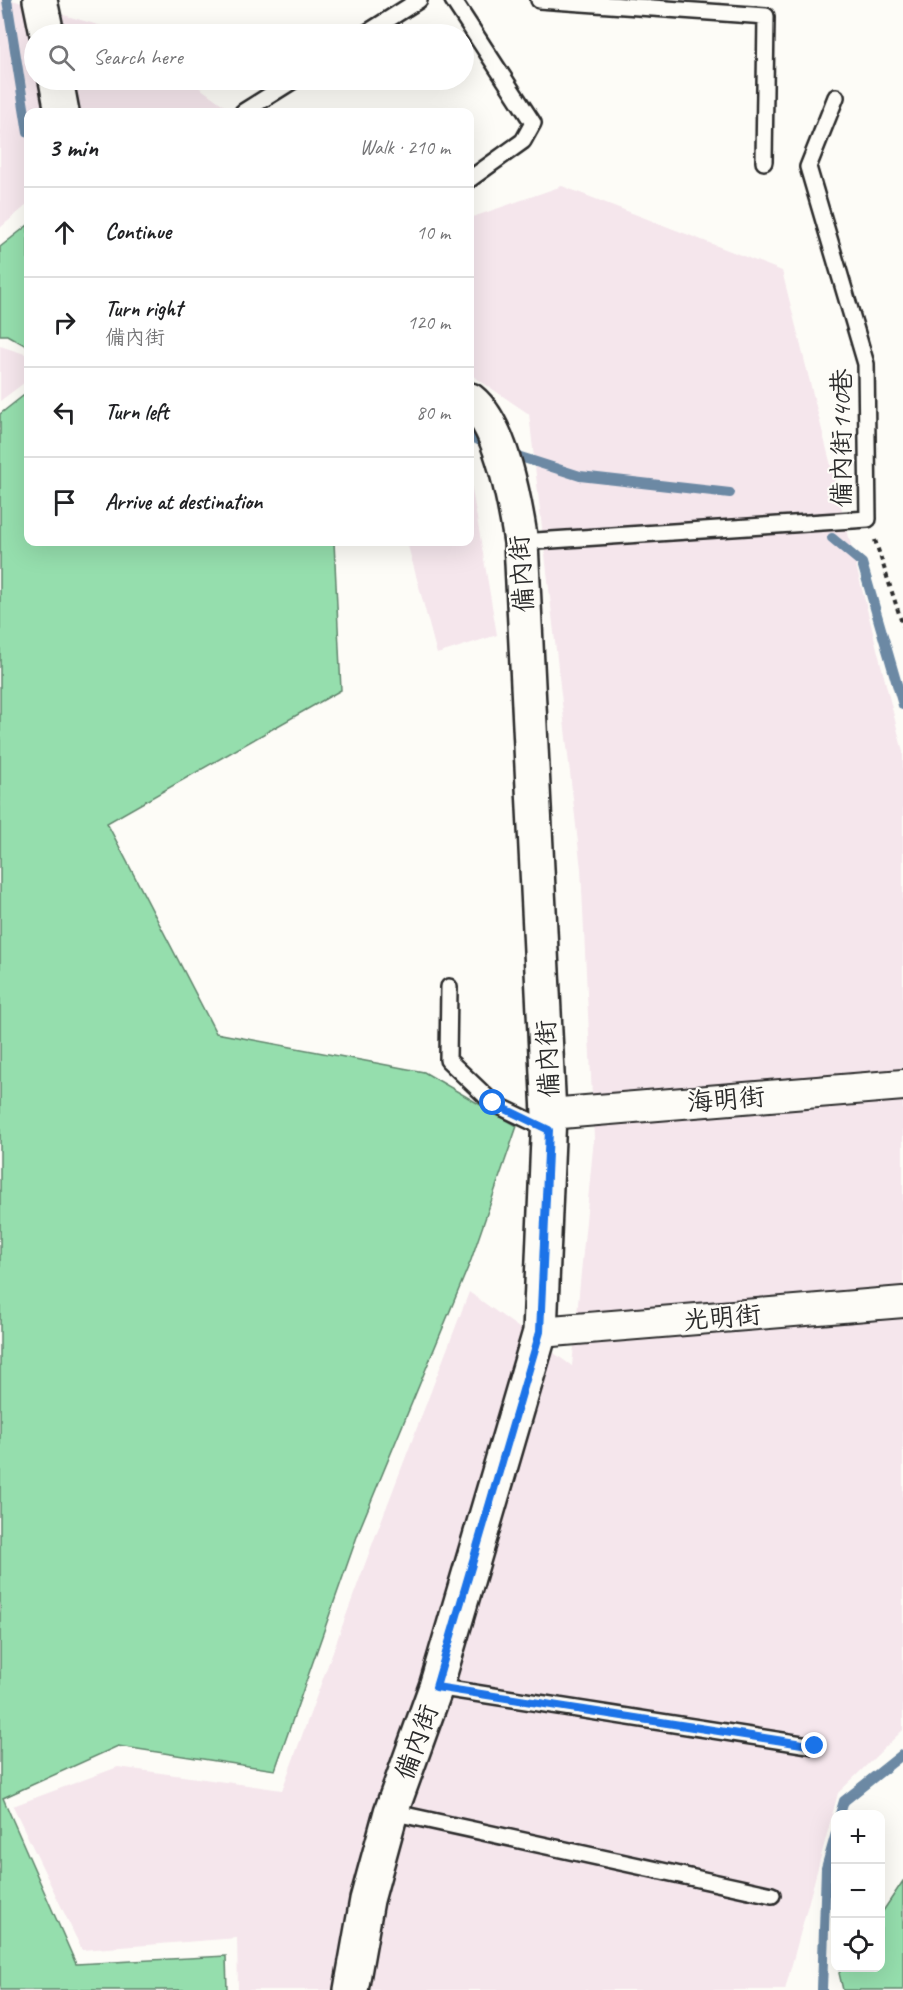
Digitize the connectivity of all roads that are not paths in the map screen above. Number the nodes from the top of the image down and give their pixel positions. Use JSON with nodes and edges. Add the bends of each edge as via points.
{"nodes":[{"id":1,"x":40,"y":0,"type":"edge"},
{"id":2,"x":419,"y":0,"type":"edge"},
{"id":3,"x":453,"y":0,"type":"edge"},
{"id":4,"x":539,"y":0,"type":"edge"},
{"id":5,"x":45,"y":24,"type":"edge"},
{"id":6,"x":381,"y":24,"type":"edge"},
{"id":7,"x":469,"y":24,"type":"edge"},
{"id":8,"x":474,"y":32,"type":"edge"},
{"id":9,"x":58,"y":90,"type":"edge"},
{"id":10,"x":278,"y":90,"type":"edge"},
{"id":11,"x":836,"y":97,"type":"dead end"},
{"id":12,"x":61,"y":108,"type":"edge"},
{"id":13,"x":249,"y":108,"type":"edge"},
{"id":14,"x":764,"y":162,"type":"dead end"},
{"id":15,"x":474,"y":176,"type":"edge"},
{"id":16,"x":474,"y":404,"type":"edge"},
{"id":17,"x":520,"y":542,"type":"junction"},
{"id":18,"x":449,"y":987,"type":"dead end"},
{"id":19,"x":903,"y":1085,"type":"edge"},
{"id":20,"x":549,"y":1122,"type":"junction"},
{"id":21,"x":903,"y":1302,"type":"edge"},
{"id":22,"x":540,"y":1332,"type":"junction"},
{"id":23,"x":436,"y":1687,"type":"junction"},
{"id":24,"x":815,"y":1746,"type":"dead end"},
{"id":25,"x":391,"y":1812,"type":"junction"},
{"id":26,"x":772,"y":1894,"type":"dead end"},
{"id":27,"x":351,"y":1990,"type":"edge"}],
"edges":[{"from":1,"to":5,"type":"street"},
{"from":2,"to":6,"type":"lane"},
{"from":3,"to":7,"type":"lane"},
{"from":4,"to":14,"type":"lane","via":[[766,16]]},
{"from":8,"to":15,"type":"lane","via":[[533,123],[524,141]]},
{"from":9,"to":12,"type":"street"},
{"from":10,"to":13,"type":"lane"},
{"from":11,"to":17,"type":"lane","name":"備內街140巷","via":[[808,167],[866,364],[868,519]]},
{"from":16,"to":17,"type":"street","name":"備內街","via":[[506,467]]},
{"from":17,"to":20,"type":"street","name":"備內街"},
{"from":18,"to":20,"type":"lane","via":[[448,1060],[493,1103]]},
{"from":19,"to":20,"type":"street","name":"海明街"},
{"from":20,"to":22,"type":"street","name":"備內街"},
{"from":21,"to":22,"type":"street","name":"光明街"},
{"from":22,"to":23,"type":"street","name":"備內街"},
{"from":23,"to":24,"type":"lane"},
{"from":23,"to":25,"type":"street","name":"備內街"},
{"from":25,"to":26,"type":"lane"},
{"from":25,"to":27,"type":"street","name":"備內街","via":[[367,1900]]}]}
